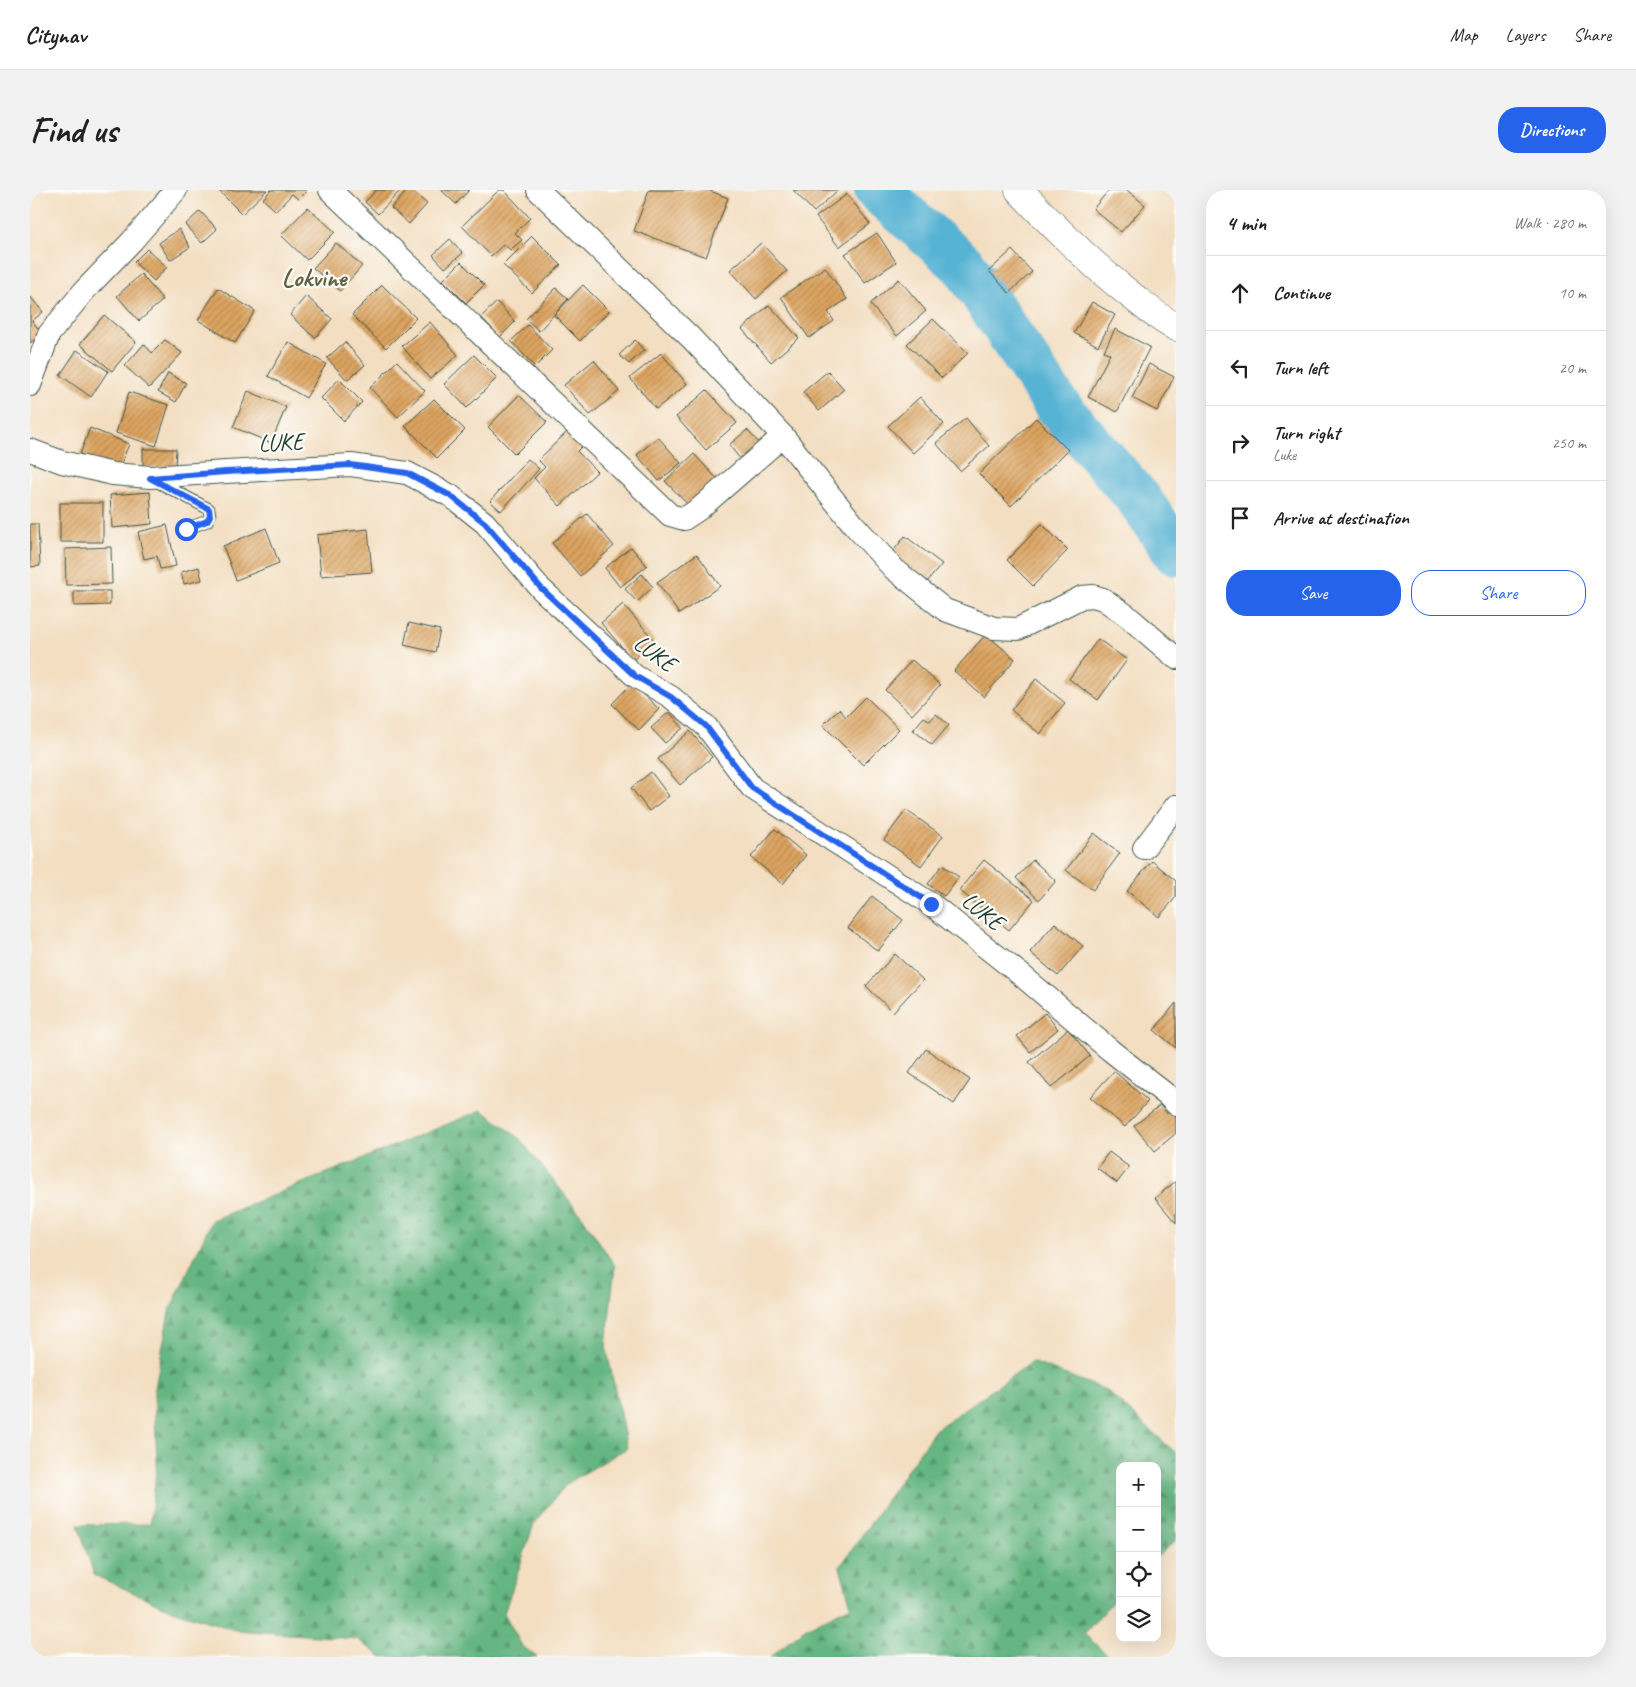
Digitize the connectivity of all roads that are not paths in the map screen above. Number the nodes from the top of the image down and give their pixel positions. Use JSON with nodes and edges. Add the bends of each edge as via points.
{"nodes":[{"id":1,"x":176,"y":190,"type":"edge"},
{"id":2,"x":330,"y":190,"type":"edge"},
{"id":3,"x":538,"y":190,"type":"edge"},
{"id":4,"x":1019,"y":190,"type":"edge"},
{"id":5,"x":1176,"y":328,"type":"edge"},
{"id":6,"x":30,"y":385,"type":"edge"},
{"id":7,"x":783,"y":436,"type":"junction"},
{"id":8,"x":30,"y":450,"type":"edge"},
{"id":9,"x":150,"y":478,"type":"junction"},
{"id":10,"x":186,"y":529,"type":"dead end"},
{"id":11,"x":1176,"y":658,"type":"edge"},
{"id":12,"x":1176,"y":806,"type":"edge"},
{"id":13,"x":1144,"y":848,"type":"dead end"},
{"id":14,"x":1176,"y":1104,"type":"edge"}],
"edges":[{"from":1,"to":6,"type":"street","via":[[49,334]]},
{"from":2,"to":7,"type":"street","via":[[670,515],[684,519],[699,509]]},
{"from":3,"to":7,"type":"street","via":[[691,338]]},
{"from":4,"to":5,"type":"main road","via":[[1111,280]]},
{"from":7,"to":11,"type":"street","via":[[854,525],[889,562],[945,610],[994,628],[1018,629],[1082,597],[1092,596],[1103,599]]},
{"from":8,"to":9,"type":"street","name":"LUKE","via":[[62,462],[113,474]]},
{"from":9,"to":10,"type":"lane","via":[[209,509],[207,521]]},
{"from":9,"to":14,"type":"street","name":"LUKE","via":[[351,465],[407,473],[451,496],[485,523],[541,588],[635,676],[671,697],[706,726],[752,788],[931,904]]},
{"from":12,"to":13,"type":"street"}]}
